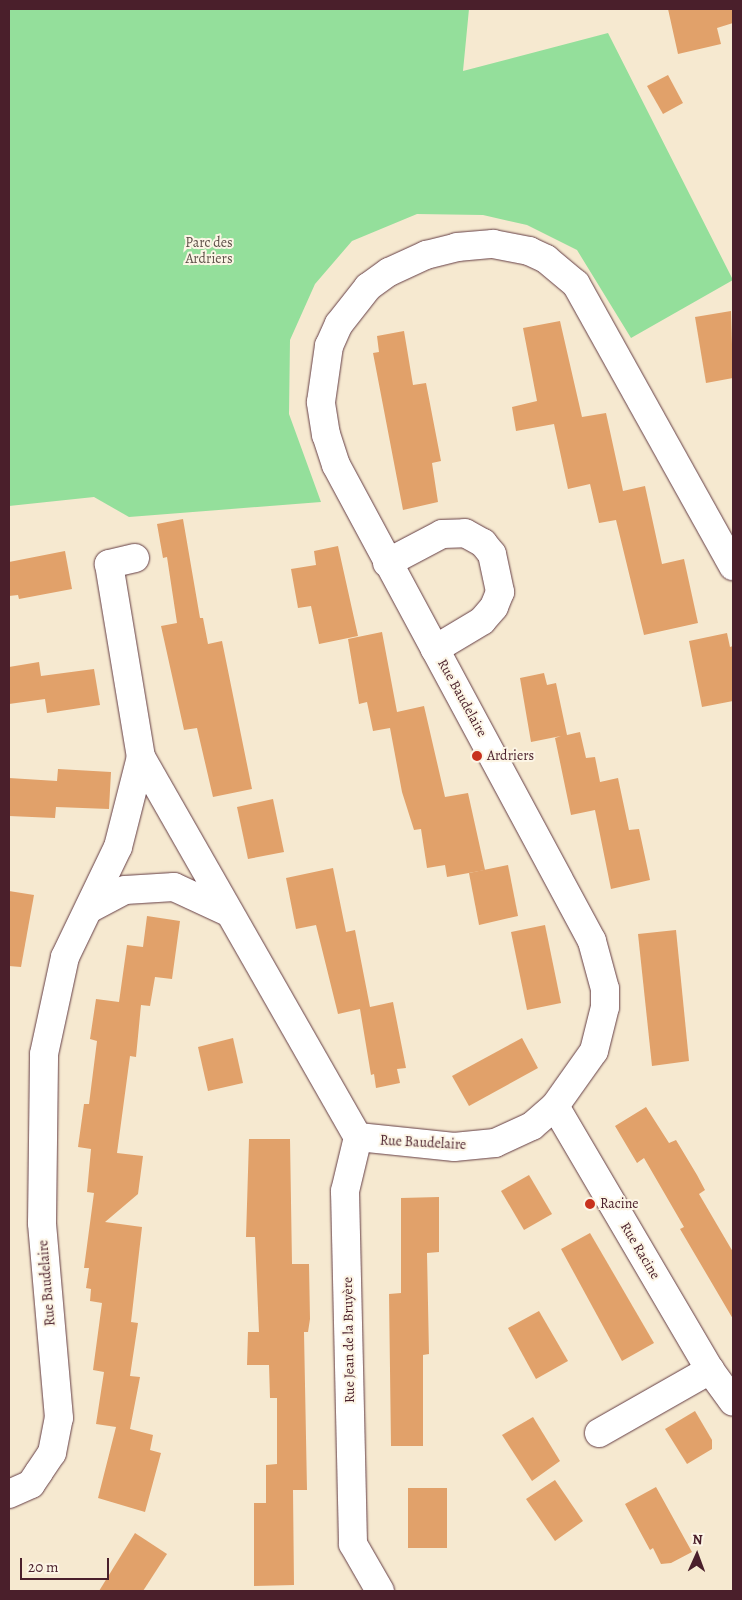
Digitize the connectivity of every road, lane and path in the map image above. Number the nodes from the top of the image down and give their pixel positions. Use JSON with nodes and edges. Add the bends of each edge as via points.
{"nodes":[{"id":1,"x":134,"y":558,"type":"dead end"},
{"id":2,"x":387,"y":563,"type":"junction"},
{"id":3,"x":733,"y":566,"type":"edge"},
{"id":4,"x":435,"y":649,"type":"junction"},
{"id":5,"x":142,"y":758,"type":"junction"},
{"id":6,"x":91,"y":908,"type":"junction"},
{"id":7,"x":228,"y":912,"type":"junction"},
{"id":8,"x":555,"y":1106,"type":"junction"},
{"id":9,"x":358,"y":1137,"type":"junction"},
{"id":10,"x":710,"y":1370,"type":"junction"},
{"id":11,"x":733,"y":1402,"type":"edge"},
{"id":12,"x":599,"y":1433,"type":"dead end"},
{"id":13,"x":9,"y":1494,"type":"edge"},
{"id":14,"x":380,"y":1591,"type":"edge"}],
"edges":[{"from":1,"to":5,"type":"street","name":"Rue Baudelaire","via":[[108,564]]},
{"from":2,"to":3,"type":"street","name":"Rue Baudelaire","via":[[346,488],[326,435],[321,402],[329,346],[354,303],[368,287],[389,272],[442,251],[492,244],[529,250],[576,284]]},
{"from":2,"to":4,"type":"street","name":"Rue Baudelaire"},
{"from":2,"to":4,"type":"street","name":"Rue Baudelaire","via":[[442,534],[465,533],[483,543],[492,554],[500,592],[494,607],[482,621]]},
{"from":4,"to":8,"type":"street","name":"Rue Baudelaire","via":[[592,941],[602,970],[605,1007],[594,1050]]},
{"from":5,"to":6,"type":"street","name":"Rue Baudelaire","via":[[118,847]]},
{"from":5,"to":7,"type":"street","name":"Rue Baudelaire"},
{"from":6,"to":7,"type":"street","via":[[125,890],[174,887]]},
{"from":6,"to":13,"type":"street","name":"Rue Baudelaire","via":[[65,957],[44,1054],[42,1223],[58,1418],[52,1453],[40,1472],[32,1484]]},
{"from":7,"to":9,"type":"street","name":"Rue Baudelaire"},
{"from":8,"to":9,"type":"street","name":"Rue Baudelaire","via":[[532,1126],[495,1143],[454,1147]]},
{"from":8,"to":10,"type":"street","name":"Rue Racine"},
{"from":9,"to":14,"type":"street","name":"Rue Jean de la Bruyère","via":[[345,1190],[353,1544]]},
{"from":10,"to":11,"type":"street","name":"Rue Racine"},
{"from":10,"to":12,"type":"street"}]}
